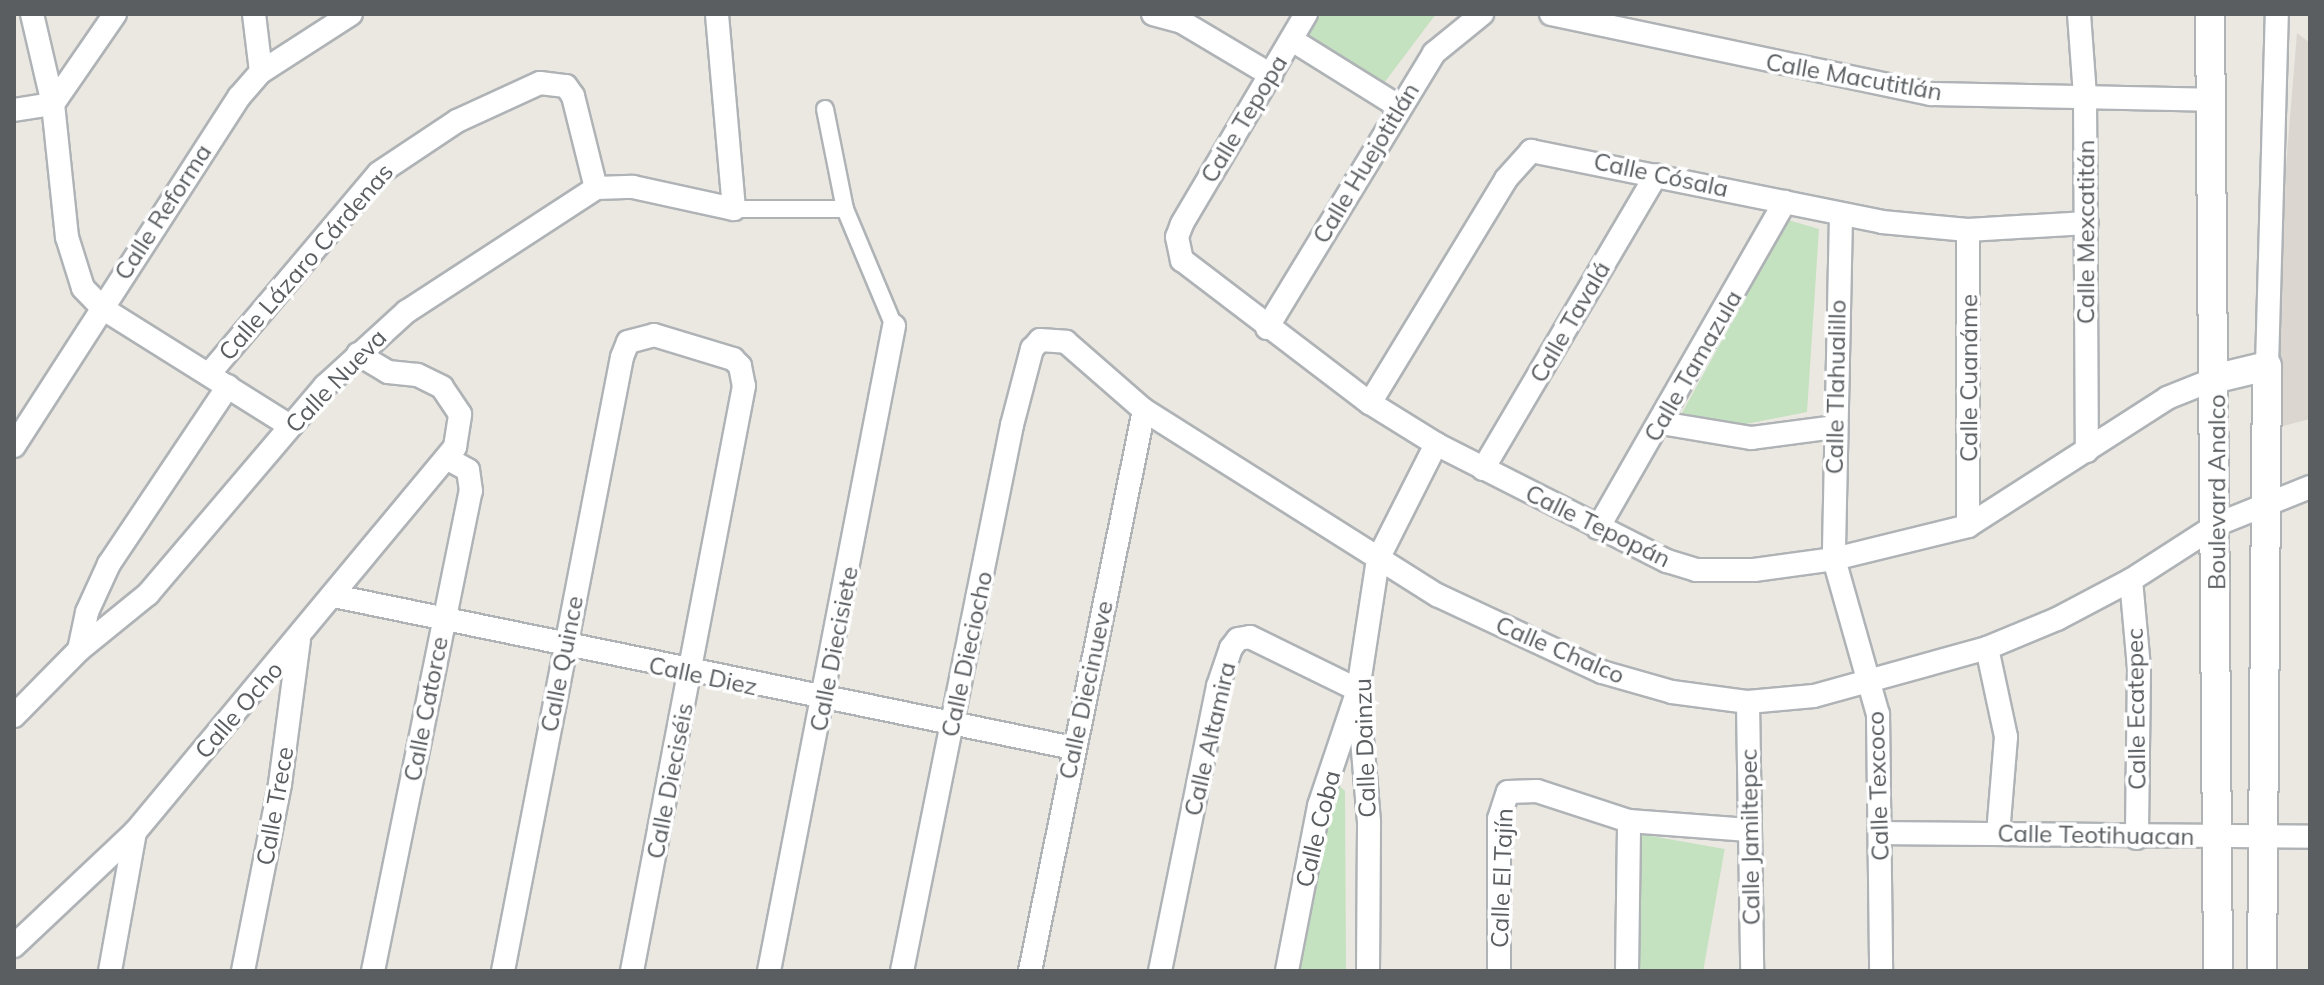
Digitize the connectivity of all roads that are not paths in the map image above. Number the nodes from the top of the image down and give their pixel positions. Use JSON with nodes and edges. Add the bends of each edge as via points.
{"nodes":[{"id":1,"x":32,"y":14,"type":"edge"},
{"id":2,"x":115,"y":14,"type":"edge"},
{"id":3,"x":254,"y":14,"type":"edge"},
{"id":4,"x":351,"y":14,"type":"edge"},
{"id":5,"x":717,"y":14,"type":"edge"},
{"id":6,"x":1161,"y":14,"type":"edge"},
{"id":7,"x":1306,"y":14,"type":"edge"},
{"id":8,"x":1482,"y":14,"type":"edge"},
{"id":9,"x":1551,"y":14,"type":"edge"},
{"id":10,"x":2079,"y":14,"type":"edge"},
{"id":11,"x":2210,"y":14,"type":"edge"},
{"id":12,"x":2277,"y":14,"type":"edge"},
{"id":13,"x":1292,"y":40,"type":"junction"},
{"id":14,"x":261,"y":72,"type":"junction"},
{"id":15,"x":1271,"y":75,"type":"junction"},
{"id":16,"x":2085,"y":95,"type":"junction"},
{"id":17,"x":2211,"y":100,"type":"junction"},
{"id":18,"x":53,"y":104,"type":"junction"},
{"id":19,"x":1398,"y":106,"type":"junction"},
{"id":20,"x":825,"y":109,"type":"dead end"},
{"id":21,"x":14,"y":110,"type":"edge"},
{"id":22,"x":1656,"y":175,"type":"junction"},
{"id":23,"x":596,"y":188,"type":"junction"},
{"id":24,"x":1785,"y":202,"type":"junction"},
{"id":25,"x":734,"y":209,"type":"junction"},
{"id":26,"x":845,"y":209,"type":"junction"},
{"id":27,"x":1841,"y":215,"type":"junction"},
{"id":28,"x":2087,"y":223,"type":"junction"},
{"id":29,"x":1182,"y":224,"type":"joint"},
{"id":30,"x":1968,"y":230,"type":"junction"},
{"id":31,"x":102,"y":308,"type":"junction"},
{"id":32,"x":894,"y":326,"type":"joint"},
{"id":33,"x":1267,"y":328,"type":"junction"},
{"id":34,"x":1040,"y":340,"type":"joint"},
{"id":35,"x":358,"y":354,"type":"junction"},
{"id":36,"x":733,"y":359,"type":"joint"},
{"id":37,"x":2267,"y":366,"type":"junction"},
{"id":38,"x":2217,"y":378,"type":"junction"},
{"id":39,"x":219,"y":380,"type":"junction"},
{"id":40,"x":1370,"y":403,"type":"junction"},
{"id":41,"x":1144,"y":410,"type":"junction"},
{"id":42,"x":1661,"y":423,"type":"junction"},
{"id":43,"x":290,"y":426,"type":"junction"},
{"id":44,"x":1834,"y":427,"type":"junction"},
{"id":45,"x":1436,"y":444,"type":"junction"},
{"id":46,"x":14,"y":446,"type":"edge"},
{"id":47,"x":2087,"y":451,"type":"junction"},
{"id":48,"x":448,"y":459,"type":"junction"},
{"id":49,"x":1483,"y":469,"type":"junction"},
{"id":50,"x":2310,"y":487,"type":"edge"},
{"id":51,"x":2263,"y":502,"type":"junction"},
{"id":52,"x":2218,"y":524,"type":"junction"},
{"id":53,"x":1968,"y":526,"type":"junction"},
{"id":54,"x":1598,"y":528,"type":"junction"},
{"id":55,"x":1378,"y":559,"type":"junction"},
{"id":56,"x":1834,"y":559,"type":"junction"},
{"id":57,"x":2131,"y":580,"type":"junction"},
{"id":58,"x":334,"y":596,"type":"junction"},
{"id":59,"x":444,"y":620,"type":"junction"},
{"id":60,"x":299,"y":640,"type":"junction"},
{"id":61,"x":565,"y":648,"type":"junction"},
{"id":62,"x":1987,"y":648,"type":"junction"},
{"id":63,"x":79,"y":650,"type":"junction"},
{"id":64,"x":691,"y":673,"type":"junction"},
{"id":65,"x":1872,"y":682,"type":"junction"},
{"id":66,"x":1358,"y":690,"type":"junction"},
{"id":67,"x":824,"y":700,"type":"junction"},
{"id":68,"x":1748,"y":702,"type":"junction"},
{"id":69,"x":14,"y":716,"type":"edge"},
{"id":70,"x":952,"y":723,"type":"junction"},
{"id":71,"x":1073,"y":748,"type":"junction"},
{"id":72,"x":1629,"y":821,"type":"junction"},
{"id":73,"x":1749,"y":830,"type":"junction"},
{"id":74,"x":135,"y":832,"type":"junction"},
{"id":75,"x":1882,"y":833,"type":"junction"},
{"id":76,"x":1998,"y":834,"type":"junction"},
{"id":77,"x":2216,"y":837,"type":"junction"},
{"id":78,"x":2261,"y":837,"type":"junction"},
{"id":79,"x":2310,"y":837,"type":"edge"},
{"id":80,"x":2137,"y":838,"type":"junction"},
{"id":81,"x":14,"y":946,"type":"edge"},
{"id":82,"x":110,"y":971,"type":"edge"},
{"id":83,"x":243,"y":971,"type":"edge"},
{"id":84,"x":373,"y":971,"type":"edge"},
{"id":85,"x":503,"y":971,"type":"edge"},
{"id":86,"x":632,"y":971,"type":"edge"},
{"id":87,"x":769,"y":971,"type":"edge"},
{"id":88,"x":902,"y":971,"type":"edge"},
{"id":89,"x":1030,"y":971,"type":"edge"},
{"id":90,"x":1160,"y":971,"type":"edge"},
{"id":91,"x":1287,"y":971,"type":"edge"},
{"id":92,"x":1368,"y":971,"type":"edge"},
{"id":93,"x":1499,"y":971,"type":"edge"},
{"id":94,"x":1627,"y":971,"type":"edge"},
{"id":95,"x":1752,"y":971,"type":"edge"},
{"id":96,"x":1881,"y":971,"type":"edge"},
{"id":97,"x":2218,"y":971,"type":"edge"},
{"id":98,"x":2262,"y":971,"type":"edge"}],
"edges":[{"from":1,"to":18,"type":"street"},
{"from":2,"to":18,"type":"street"},
{"from":3,"to":14,"type":"street"},
{"from":4,"to":14,"type":"street","name":"Calle Reforma"},
{"from":5,"to":25,"type":"street"},
{"from":6,"to":15,"type":"street"},
{"from":7,"to":13,"type":"street","name":"Calle Tepopa"},
{"from":8,"to":19,"type":"street","name":"Calle Huejotitlán","via":[[1434,53]]},
{"from":9,"to":16,"type":"street","name":"Calle Macutitlán","via":[[1931,94]]},
{"from":10,"to":16,"type":"street","name":"Calle Mexcatitán"},
{"from":11,"to":17,"type":"street","name":"Boulevard Analco"},
{"from":12,"to":37,"type":"street"},
{"from":13,"to":15,"type":"street","name":"Calle Tepopa"},
{"from":13,"to":19,"type":"street"},
{"from":14,"to":31,"type":"street","name":"Calle Reforma","via":[[220,124]]},
{"from":15,"to":29,"type":"street","name":"Calle Tepopa"},
{"from":16,"to":17,"type":"street","name":"Calle Macutitlán"},
{"from":16,"to":28,"type":"street","name":"Calle Mexcatitán"},
{"from":17,"to":38,"type":"street","name":"Boulevard Analco"},
{"from":18,"to":21,"type":"street"},
{"from":18,"to":31,"type":"street","via":[[67,237],[83,288]]},
{"from":19,"to":33,"type":"street","name":"Calle Huejotitlán"},
{"from":20,"to":26,"type":"street"},
{"from":22,"to":24,"type":"street","name":"Calle Cósala"},
{"from":22,"to":40,"type":"street","name":"Calle Cósala","via":[[1547,151],[1525,156]]},
{"from":22,"to":49,"type":"street","name":"Calle Tavalá"},
{"from":23,"to":25,"type":"street","via":[[633,187]]},
{"from":23,"to":35,"type":"street","name":"Calle Nueva","via":[[460,273]]},
{"from":23,"to":39,"type":"street","name":"Calle Lázaro Cárdenas","via":[[573,96],[554,81],[457,121],[403,153],[350,205]]},
{"from":24,"to":27,"type":"street","name":"Calle Cósala"},
{"from":24,"to":42,"type":"street","name":"Calle Tamazula"},
{"from":25,"to":26,"type":"street"},
{"from":26,"to":32,"type":"street"},
{"from":27,"to":30,"type":"street","name":"Calle Cósala"},
{"from":27,"to":44,"type":"street","name":"Calle Tlahualillo"},
{"from":28,"to":30,"type":"street","name":"Calle Cósala"},
{"from":28,"to":47,"type":"street","name":"Calle Mexcatitán"},
{"from":29,"to":33,"type":"street","name":"Calle Tepopán","via":[[1177,237],[1182,260]]},
{"from":30,"to":53,"type":"street","name":"Calle Cuanáme"},
{"from":31,"to":39,"type":"street"},
{"from":31,"to":46,"type":"street","name":"Calle Reforma"},
{"from":32,"to":67,"type":"street","name":"Calle Diecisiete"},
{"from":33,"to":40,"type":"street","name":"Calle Tepopán"},
{"from":34,"to":41,"type":"street","name":"Calle Chalco","via":[[1066,342]]},
{"from":34,"to":70,"type":"street","name":"Calle Dieciocho","via":[[1022,383]]},
{"from":35,"to":43,"type":"street","name":"Calle Nueva"},
{"from":35,"to":48,"type":"street","via":[[388,372],[426,378],[451,395],[461,427]]},
{"from":36,"to":61,"type":"street","name":"Calle Quince","via":[[654,335],[628,342]]},
{"from":36,"to":64,"type":"street","name":"Calle Dieciséis","via":[[743,376],[742,402]]},
{"from":37,"to":38,"type":"street","name":"Calle Tepopán"},
{"from":37,"to":51,"type":"street","name":"Boulevard Analco"},
{"from":38,"to":47,"type":"street","name":"Calle Tepopán","via":[[2167,398]]},
{"from":38,"to":52,"type":"street","name":"Boulevard Analco"},
{"from":39,"to":43,"type":"street"},
{"from":39,"to":63,"type":"street","name":"Calle Lázaro Cárdenas","via":[[109,564],[87,612]]},
{"from":40,"to":45,"type":"street","name":"Calle Tepopán"},
{"from":41,"to":55,"type":"street","name":"Calle Chalco"},
{"from":41,"to":71,"type":"street","name":"Calle Diecinueve"},
{"from":42,"to":44,"type":"street","via":[[1752,438]]},
{"from":42,"to":54,"type":"street","name":"Calle Tamazula"},
{"from":43,"to":63,"type":"street","name":"Calle Nueva","via":[[148,594]]},
{"from":44,"to":56,"type":"street","name":"Calle Tlahualillo"},
{"from":45,"to":49,"type":"street","name":"Calle Tepopán"},
{"from":45,"to":55,"type":"street","name":"Calle Dainzu"},
{"from":47,"to":53,"type":"street","name":"Calle Tepopán"},
{"from":48,"to":58,"type":"street","name":"Calle Ocho"},
{"from":48,"to":59,"type":"street","name":"Calle Catorce","via":[[464,466],[471,482]]},
{"from":49,"to":54,"type":"street","name":"Calle Tepopán"},
{"from":50,"to":51,"type":"street","name":"Calle Chalco"},
{"from":51,"to":52,"type":"street","name":"Calle Chalco"},
{"from":51,"to":78,"type":"street","name":"Boulevard Analco"},
{"from":52,"to":57,"type":"street","name":"Calle Chalco"},
{"from":52,"to":77,"type":"street","name":"Boulevard Analco"},
{"from":53,"to":56,"type":"street","name":"Calle Tepopán"},
{"from":54,"to":56,"type":"street","name":"Calle Tepopán","via":[[1696,570],[1730,572]]},
{"from":55,"to":66,"type":"street","name":"Calle Dainzu"},
{"from":55,"to":68,"type":"street","name":"Calle Chalco","via":[[1437,595],[1602,672],[1672,692]]},
{"from":56,"to":65,"type":"street","name":"Calle Texcoco"},
{"from":57,"to":62,"type":"street","name":"Calle Chalco"},
{"from":57,"to":80,"type":"street","name":"Calle Ecatepec","via":[[2139,668]]},
{"from":58,"to":59,"type":"street","name":"Calle Diez"},
{"from":58,"to":60,"type":"street","name":"Calle Ocho"},
{"from":59,"to":61,"type":"street","name":"Calle Diez"},
{"from":59,"to":84,"type":"street","name":"Calle Catorce"},
{"from":60,"to":74,"type":"street","name":"Calle Ocho"},
{"from":60,"to":83,"type":"street","name":"Calle Trece","via":[[280,784]]},
{"from":61,"to":64,"type":"street","name":"Calle Diez"},
{"from":61,"to":85,"type":"street","name":"Calle Quince"},
{"from":62,"to":65,"type":"street","name":"Calle Chalco"},
{"from":62,"to":76,"type":"street","via":[[2006,737]]},
{"from":63,"to":69,"type":"street","name":"Calle Nueva"},
{"from":64,"to":67,"type":"street","name":"Calle Diez"},
{"from":64,"to":86,"type":"street","name":"Calle Dieciséis"},
{"from":65,"to":68,"type":"street","name":"Calle Chalco"},
{"from":65,"to":75,"type":"street","name":"Calle Texcoco"},
{"from":66,"to":90,"type":"street","name":"Calle Altamira","via":[[1263,641],[1238,639],[1231,648],[1218,686]]},
{"from":66,"to":91,"type":"street","name":"Calle Coba","via":[[1319,806]]},
{"from":66,"to":92,"type":"street","name":"Calle Dainzu","via":[[1369,822]]},
{"from":67,"to":70,"type":"street","name":"Calle Diez"},
{"from":67,"to":87,"type":"street","name":"Calle Diecisiete"},
{"from":68,"to":73,"type":"street","name":"Calle Jamiltepec"},
{"from":70,"to":71,"type":"street","name":"Calle Diez"},
{"from":70,"to":88,"type":"street","name":"Calle Dieciocho"},
{"from":71,"to":89,"type":"street","name":"Calle Diecinueve"},
{"from":72,"to":73,"type":"street","name":"Calle El Tajín"},
{"from":72,"to":93,"type":"street","name":"Calle El Tajín","via":[[1537,791],[1508,792],[1499,819]]},
{"from":72,"to":94,"type":"street"},
{"from":73,"to":95,"type":"street","name":"Calle Jamiltepec"},
{"from":74,"to":81,"type":"street","name":"Calle Ocho"},
{"from":74,"to":82,"type":"street"},
{"from":75,"to":76,"type":"street","name":"Calle Teotihuacan"},
{"from":75,"to":96,"type":"street","name":"Calle Texcoco"},
{"from":76,"to":80,"type":"street","name":"Calle Teotihuacan"},
{"from":77,"to":78,"type":"street","name":"Calle Teotihuacan"},
{"from":77,"to":80,"type":"street","name":"Calle Teotihuacan"},
{"from":77,"to":97,"type":"street","name":"Boulevard Analco"},
{"from":78,"to":79,"type":"street","name":"Calle Teotihuacan"},
{"from":78,"to":98,"type":"street","name":"Boulevard Analco"}]}
